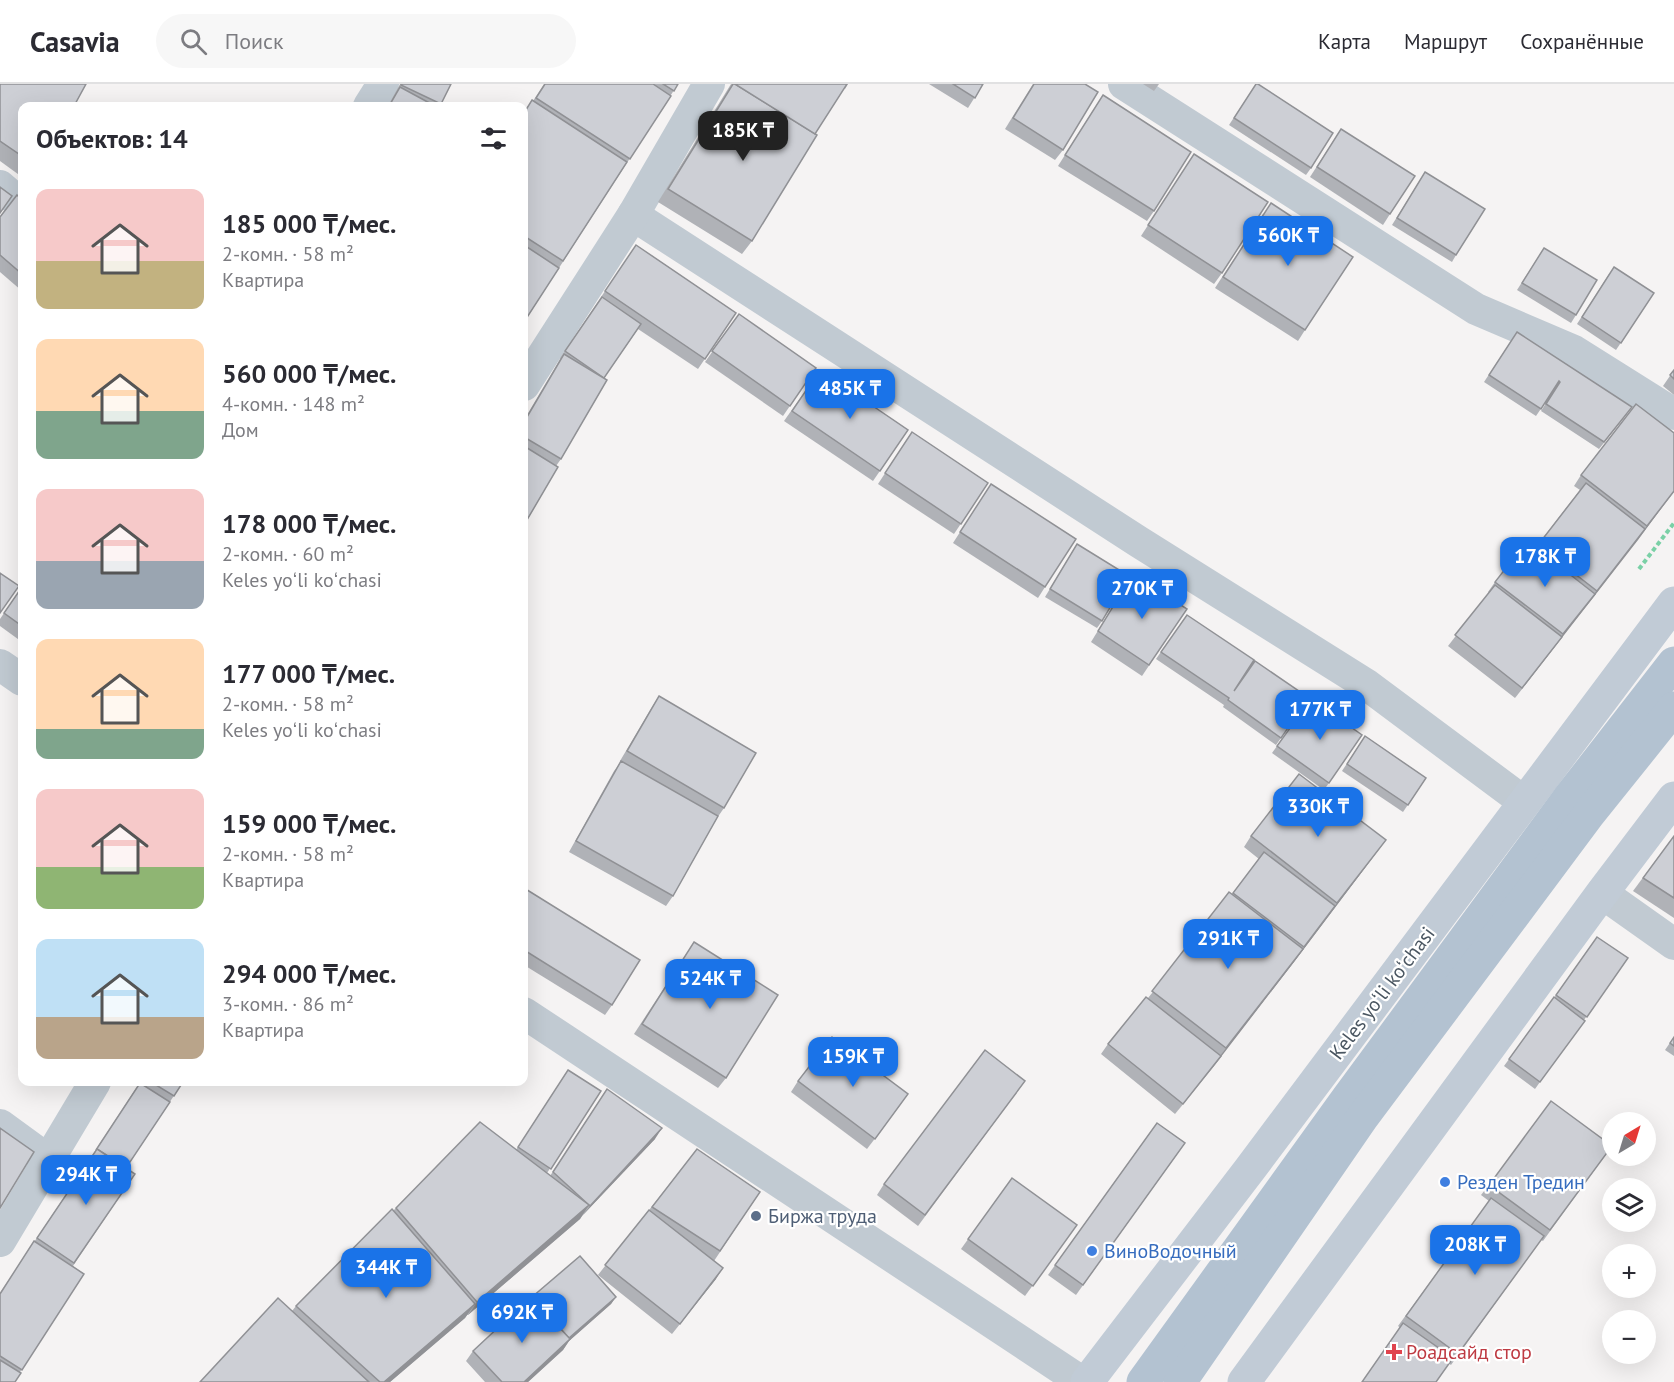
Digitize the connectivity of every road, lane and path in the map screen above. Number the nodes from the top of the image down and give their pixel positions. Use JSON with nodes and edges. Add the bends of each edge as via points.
{"nodes":[{"id":1,"x":382,"y":84,"type":"edge"},
{"id":2,"x":709,"y":84,"type":"edge"},
{"id":3,"x":1124,"y":84,"type":"edge"},
{"id":4,"x":371,"y":102,"type":"edge"},
{"id":5,"x":0,"y":186,"type":"edge"},
{"id":6,"x":18,"y":202,"type":"edge"},
{"id":7,"x":633,"y":215,"type":"junction"},
{"id":8,"x":528,"y":379,"type":"edge"},
{"id":9,"x":1674,"y":414,"type":"edge"},
{"id":10,"x":1674,"y":523,"type":"edge"},
{"id":11,"x":1639,"y":569,"type":"dead end"},
{"id":12,"x":1674,"y":603,"type":"edge"},
{"id":13,"x":1674,"y":663,"type":"edge"},
{"id":14,"x":0,"y":665,"type":"edge"},
{"id":15,"x":18,"y":677,"type":"edge"},
{"id":16,"x":1674,"y":708,"type":"edge"},
{"id":17,"x":1674,"y":798,"type":"edge"},
{"id":18,"x":1524,"y":802,"type":"junction"},
{"id":19,"x":1602,"y":893,"type":"junction"},
{"id":20,"x":1674,"y":944,"type":"edge"},
{"id":21,"x":528,"y":1016,"type":"edge"},
{"id":22,"x":93,"y":1086,"type":"edge"},
{"id":23,"x":0,"y":1125,"type":"edge"},
{"id":24,"x":48,"y":1160,"type":"junction"},
{"id":25,"x":0,"y":1240,"type":"edge"},
{"id":26,"x":1082,"y":1382,"type":"edge"},
{"id":27,"x":1087,"y":1382,"type":"edge"},
{"id":28,"x":1143,"y":1382,"type":"edge"},
{"id":29,"x":1180,"y":1382,"type":"edge"},
{"id":30,"x":1244,"y":1382,"type":"edge"}],
"edges":[{"from":1,"to":4,"type":"street"},
{"from":2,"to":7,"type":"street"},
{"from":3,"to":9,"type":"street","via":[[1476,309],[1574,351]]},
{"from":5,"to":6,"type":"street"},
{"from":7,"to":8,"type":"street"},
{"from":7,"to":18,"type":"street","via":[[1367,685]]},
{"from":10,"to":11,"type":"path"},
{"from":12,"to":18,"type":"main road","name":"Keles yoʻli koʻchasi"},
{"from":13,"to":28,"type":"main road","name":"Keles yoʻli koʻchasi","via":[[1540,836]]},
{"from":14,"to":15,"type":"street"},
{"from":16,"to":29,"type":"main road","via":[[1589,814],[1362,1118]]},
{"from":17,"to":19,"type":"main road"},
{"from":18,"to":27,"type":"main road","name":"Keles yoʻli koʻchasi"},
{"from":19,"to":20,"type":"street"},
{"from":19,"to":30,"type":"main road"},
{"from":21,"to":26,"type":"street"},
{"from":22,"to":24,"type":"street"},
{"from":23,"to":24,"type":"street"},
{"from":24,"to":25,"type":"street"}]}
